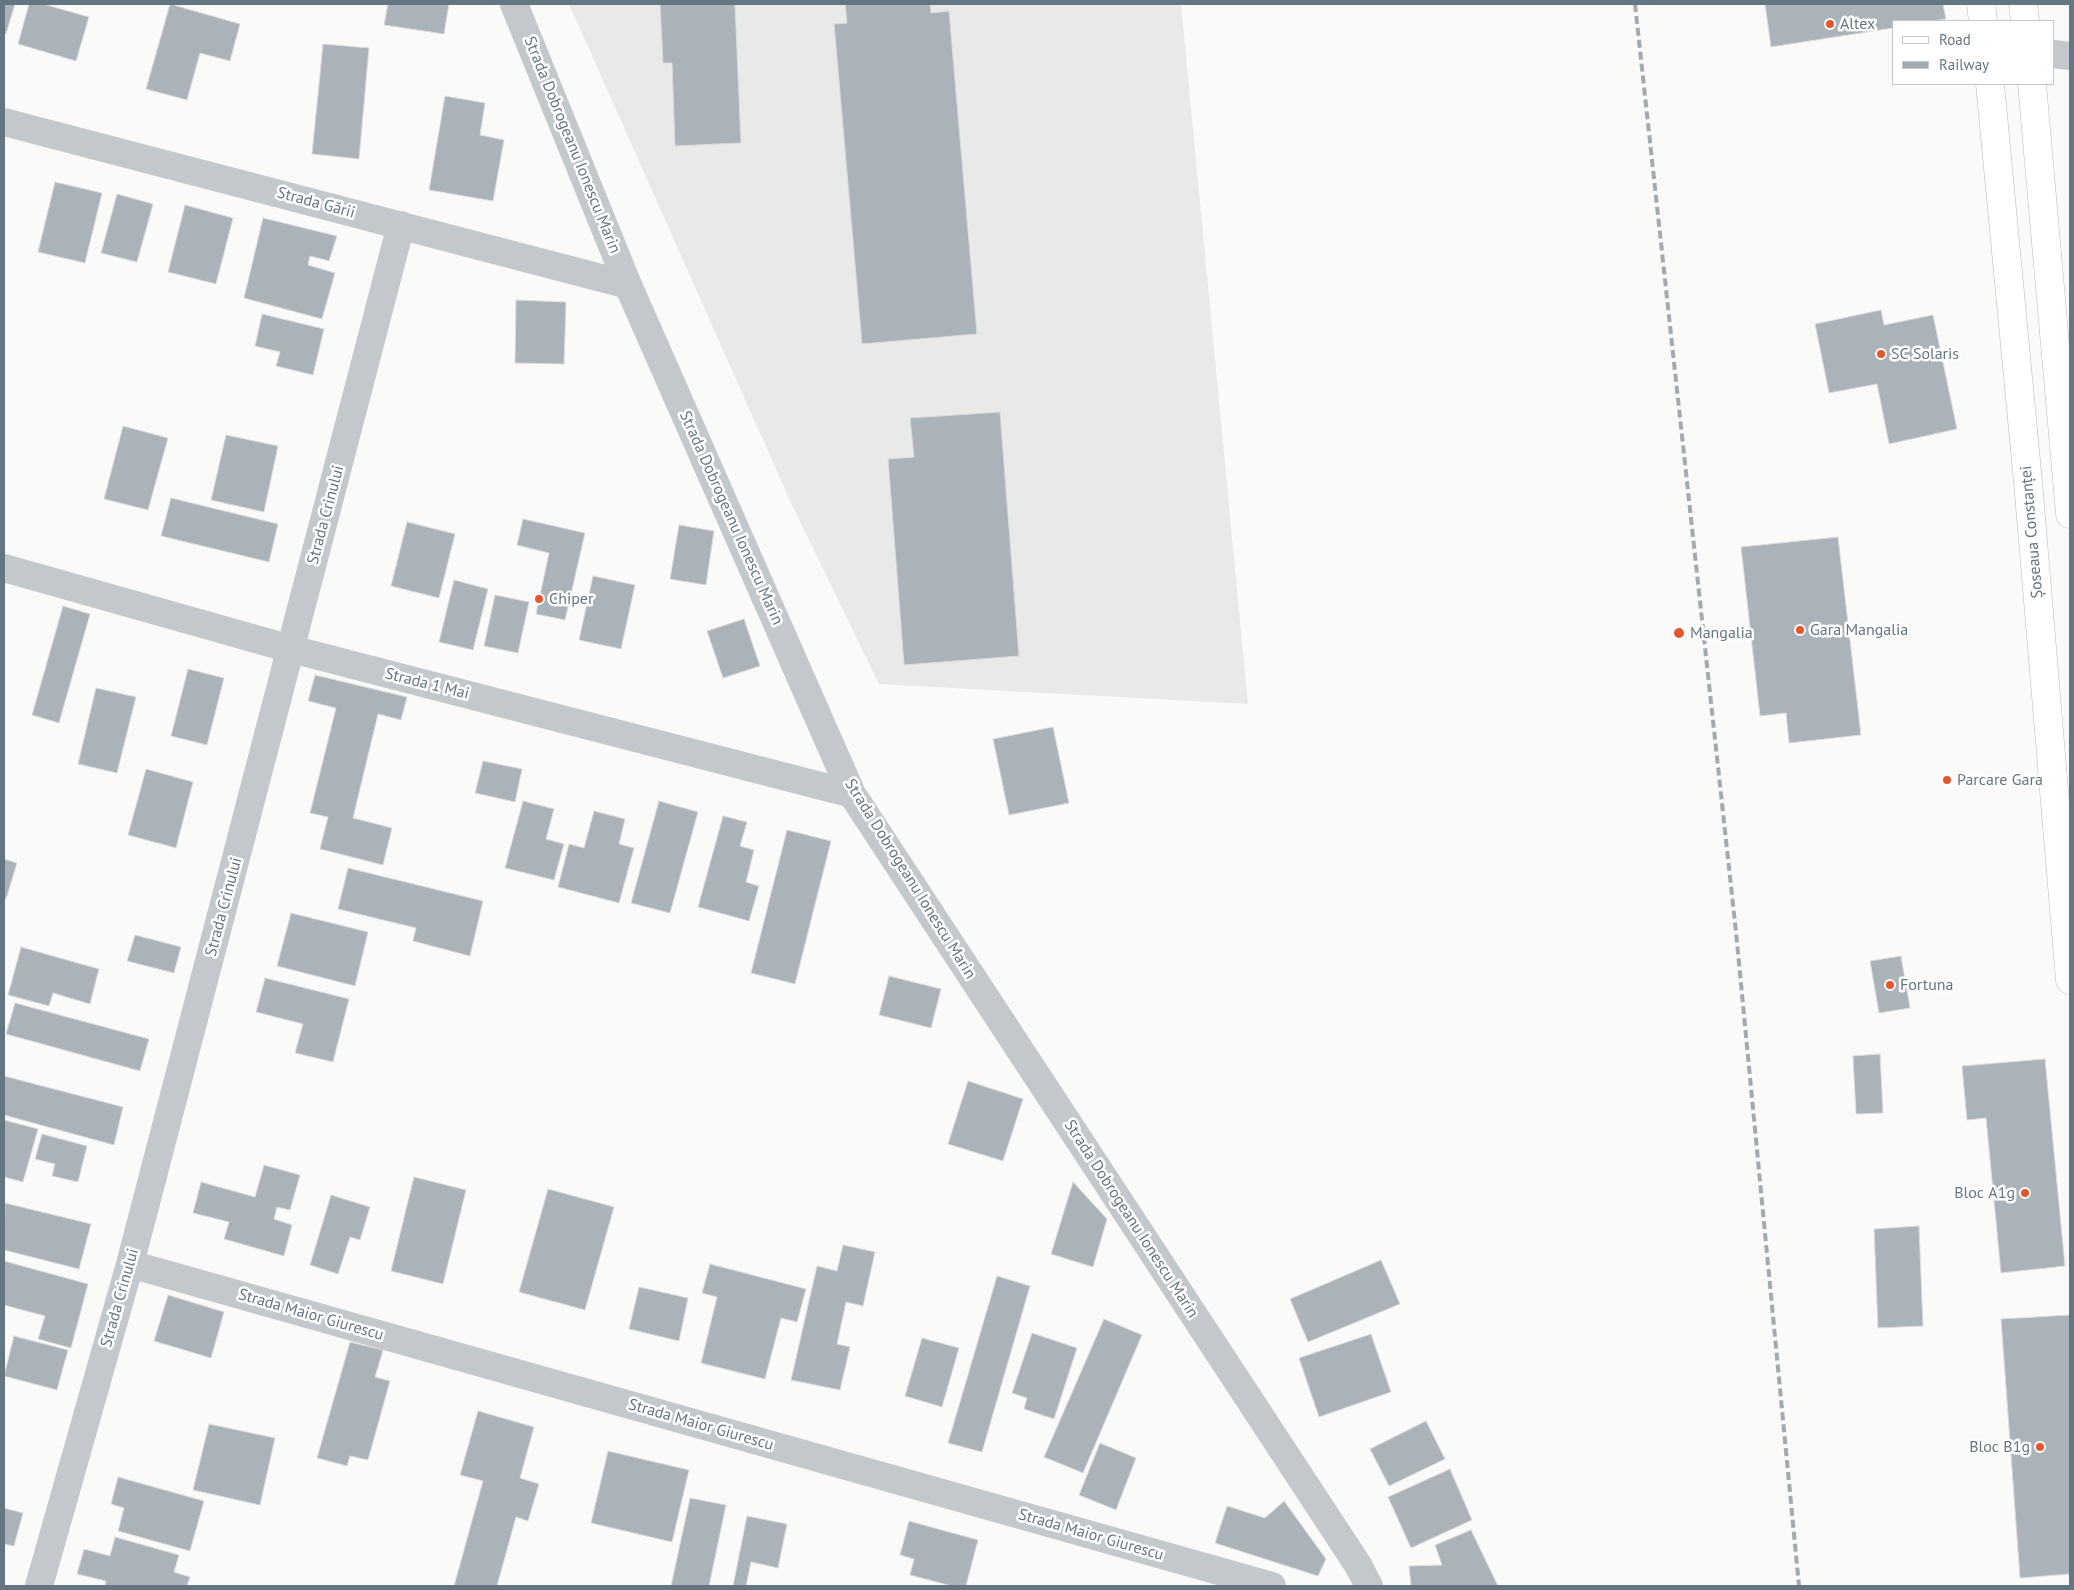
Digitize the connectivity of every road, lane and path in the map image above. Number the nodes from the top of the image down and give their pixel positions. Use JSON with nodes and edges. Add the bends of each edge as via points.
{"nodes":[{"id":1,"x":514,"y":4,"type":"edge"},
{"id":2,"x":1981,"y":4,"type":"edge"},
{"id":3,"x":2023,"y":4,"type":"edge"},
{"id":4,"x":1983,"y":20,"type":"edge"},
{"id":5,"x":2025,"y":20,"type":"edge"},
{"id":6,"x":2054,"y":54,"type":"edge"},
{"id":7,"x":2070,"y":56,"type":"edge"},
{"id":8,"x":1990,"y":85,"type":"edge"},
{"id":9,"x":2032,"y":85,"type":"edge"},
{"id":10,"x":4,"y":122,"type":"edge"},
{"id":11,"x":401,"y":226,"type":"junction"},
{"id":12,"x":628,"y":285,"type":"junction"},
{"id":13,"x":2066,"y":428,"type":"edge"},
{"id":14,"x":2070,"y":514,"type":"edge"},
{"id":15,"x":4,"y":568,"type":"edge"},
{"id":16,"x":291,"y":649,"type":"junction"},
{"id":17,"x":852,"y":794,"type":"junction"},
{"id":18,"x":2070,"y":980,"type":"edge"},
{"id":19,"x":130,"y":1264,"type":"junction"},
{"id":20,"x":39,"y":1586,"type":"edge"},
{"id":21,"x":1272,"y":1586,"type":"edge"},
{"id":22,"x":1368,"y":1586,"type":"edge"}],
"edges":[{"from":1,"to":12,"type":"street","name":"Strada Dobrogeanu Ionescu Marin"},
{"from":2,"to":4,"type":"main road"},
{"from":3,"to":5,"type":"main road"},
{"from":6,"to":7,"type":"street"},
{"from":8,"to":18,"type":"main road","name":"Șoseaua Constanței"},
{"from":9,"to":13,"type":"main road"},
{"from":10,"to":11,"type":"street","name":"Strada Gării"},
{"from":11,"to":12,"type":"street","name":"Strada Gării"},
{"from":11,"to":16,"type":"street","name":"Strada Crinului"},
{"from":12,"to":17,"type":"street","name":"Strada Dobrogeanu Ionescu Marin"},
{"from":13,"to":14,"type":"main road"},
{"from":15,"to":16,"type":"street","name":"Strada 1 Mai"},
{"from":16,"to":17,"type":"street","name":"Strada 1 Mai"},
{"from":16,"to":19,"type":"street","name":"Strada Crinului"},
{"from":17,"to":22,"type":"street","name":"Strada Dobrogeanu Ionescu Marin","via":[[1358,1565]]},
{"from":19,"to":20,"type":"street","name":"Strada Crinului"},
{"from":19,"to":21,"type":"street","name":"Strada Maior Giurescu"}]}
